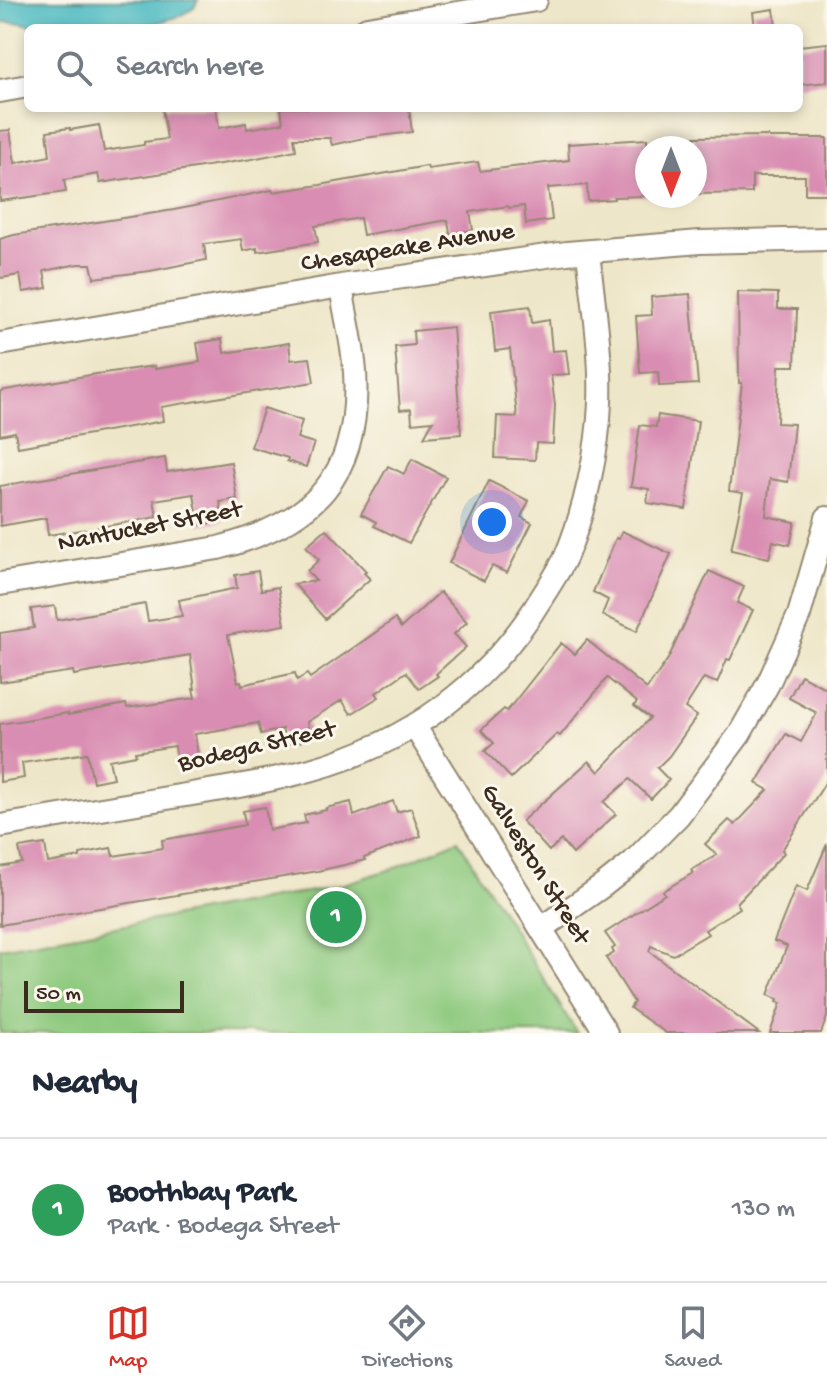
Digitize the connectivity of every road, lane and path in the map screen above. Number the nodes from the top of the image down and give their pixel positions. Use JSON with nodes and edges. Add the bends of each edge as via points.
{"nodes":[{"id":1,"x":536,"y":0,"type":"edge"},
{"id":2,"x":391,"y":24,"type":"edge"},
{"id":3,"x":24,"y":87,"type":"edge"},
{"id":4,"x":0,"y":91,"type":"edge"},
{"id":5,"x":827,"y":239,"type":"edge"},
{"id":6,"x":588,"y":252,"type":"junction"},
{"id":7,"x":341,"y":286,"type":"junction"},
{"id":8,"x":0,"y":344,"type":"edge"},
{"id":9,"x":827,"y":518,"type":"edge"},
{"id":10,"x":0,"y":584,"type":"edge"},
{"id":11,"x":415,"y":727,"type":"junction"},
{"id":12,"x":0,"y":826,"type":"edge"},
{"id":13,"x":541,"y":929,"type":"junction"},
{"id":14,"x":606,"y":1033,"type":"edge"}],
"edges":[{"from":1,"to":2,"type":"street"},
{"from":3,"to":4,"type":"street"},
{"from":5,"to":6,"type":"street","name":"Chesapeake Avenue"},
{"from":6,"to":7,"type":"street","name":"Chesapeake Avenue"},
{"from":6,"to":11,"type":"street","name":"Bodega Street","via":[[600,403],[584,502],[566,557],[507,648],[467,689]]},
{"from":7,"to":8,"type":"street","name":"Chesapeake Avenue"},
{"from":7,"to":10,"type":"street","name":"Nantucket Street","via":[[355,369],[353,427],[341,466],[307,508],[250,540]]},
{"from":9,"to":13,"type":"street","via":[[799,615],[739,735],[679,815],[633,862]]},
{"from":11,"to":12,"type":"street","name":"Bodega Street","via":[[312,770]]},
{"from":11,"to":13,"type":"street","name":"Galveston Street"},
{"from":13,"to":14,"type":"street","name":"Galveston Street"}]}
